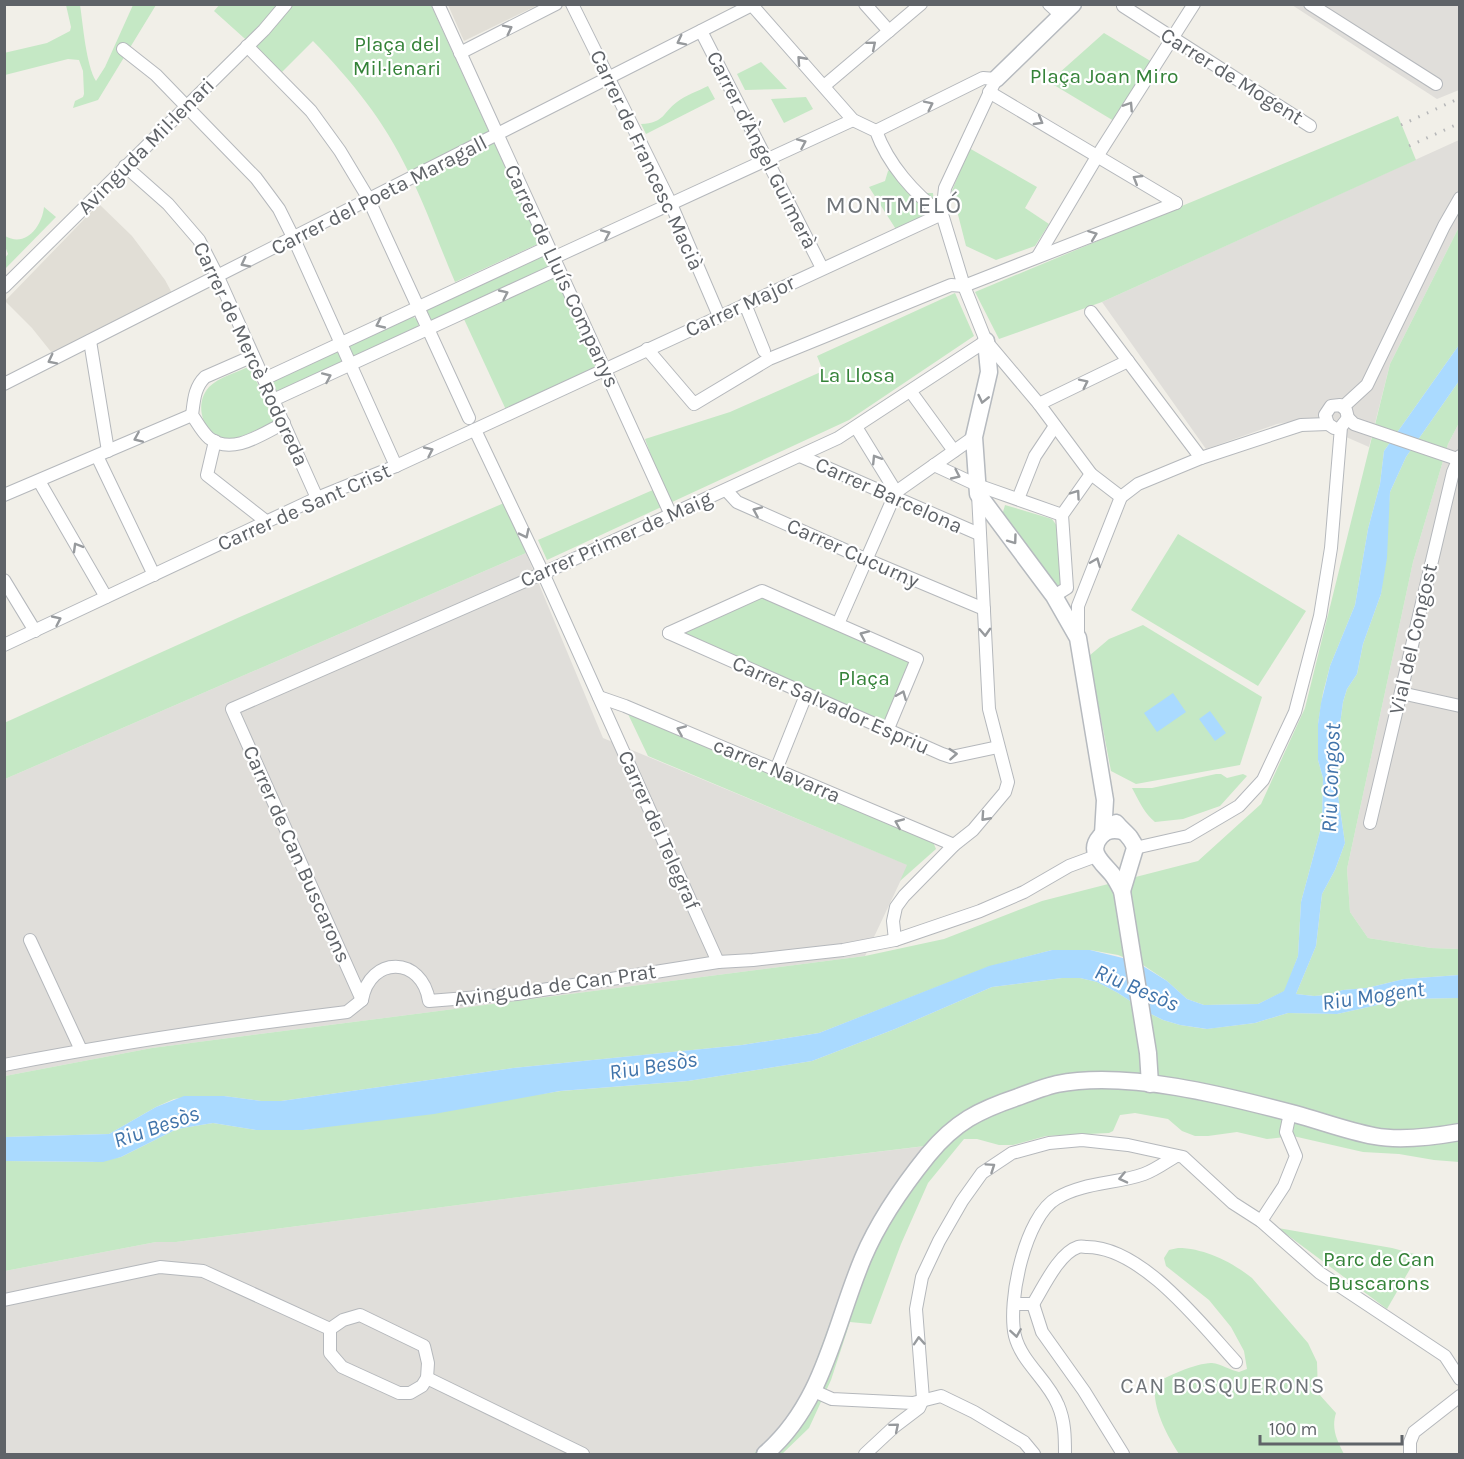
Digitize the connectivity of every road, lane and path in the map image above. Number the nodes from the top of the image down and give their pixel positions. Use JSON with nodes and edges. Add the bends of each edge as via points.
{"nodes":[{"id":1,"x":286,"y":4,"type":"edge"},
{"id":2,"x":438,"y":4,"type":"edge"},
{"id":3,"x":556,"y":4,"type":"edge"},
{"id":4,"x":572,"y":4,"type":"edge"},
{"id":5,"x":865,"y":4,"type":"edge"},
{"id":6,"x":921,"y":4,"type":"edge"},
{"id":7,"x":1049,"y":4,"type":"edge"},
{"id":8,"x":1194,"y":4,"type":"edge"},
{"id":9,"x":1310,"y":4,"type":"edge"},
{"id":10,"x":752,"y":5,"type":"edge"},
{"id":11,"x":1123,"y":6,"type":"dead end"},
{"id":12,"x":1068,"y":10,"type":"edge"},
{"id":13,"x":701,"y":31,"type":"junction"},
{"id":14,"x":889,"y":31,"type":"junction"},
{"id":15,"x":1173,"y":38,"type":"junction"},
{"id":16,"x":247,"y":46,"type":"junction"},
{"id":17,"x":123,"y":49,"type":"dead end"},
{"id":18,"x":460,"y":52,"type":"junction"},
{"id":19,"x":609,"y":78,"type":"junction"},
{"id":20,"x":1436,"y":84,"type":"dead end"},
{"id":21,"x":992,"y":85,"type":"junction"},
{"id":22,"x":824,"y":86,"type":"junction"},
{"id":23,"x":187,"y":106,"type":"junction"},
{"id":24,"x":854,"y":120,"type":"junction"},
{"id":25,"x":1310,"y":126,"type":"dead end"},
{"id":26,"x":876,"y":131,"type":"junction"},
{"id":27,"x":497,"y":136,"type":"junction"},
{"id":28,"x":1098,"y":156,"type":"junction"},
{"id":29,"x":766,"y":159,"type":"junction"},
{"id":30,"x":125,"y":166,"type":"junction"},
{"id":31,"x":1460,"y":198,"type":"edge"},
{"id":32,"x":369,"y":200,"type":"junction"},
{"id":33,"x":672,"y":204,"type":"junction"},
{"id":34,"x":942,"y":214,"type":"junction"},
{"id":35,"x":294,"y":238,"type":"junction"},
{"id":36,"x":1038,"y":256,"type":"junction"},
{"id":37,"x":553,"y":258,"type":"junction"},
{"id":38,"x":822,"y":268,"type":"junction"},
{"id":39,"x":218,"y":277,"type":"junction"},
{"id":40,"x":4,"y":286,"type":"edge"},
{"id":41,"x":964,"y":286,"type":"junction"},
{"id":42,"x":745,"y":304,"type":"junction"},
{"id":43,"x":418,"y":307,"type":"junction"},
{"id":44,"x":1091,"y":312,"type":"dead end"},
{"id":45,"x":719,"y":316,"type":"junction"},
{"id":46,"x":428,"y":330,"type":"junction"},
{"id":47,"x":90,"y":341,"type":"junction"},
{"id":48,"x":986,"y":341,"type":"junction"},
{"id":49,"x":340,"y":343,"type":"junction"},
{"id":50,"x":647,"y":349,"type":"junction"},
{"id":51,"x":767,"y":355,"type":"junction"},
{"id":52,"x":253,"y":356,"type":"junction"},
{"id":53,"x":1128,"y":362,"type":"junction"},
{"id":54,"x":1006,"y":365,"type":"junction"},
{"id":55,"x":351,"y":366,"type":"junction"},
{"id":56,"x":605,"y":370,"type":"junction"},
{"id":57,"x":989,"y":372,"type":"junction"},
{"id":58,"x":264,"y":379,"type":"junction"},
{"id":59,"x":4,"y":384,"type":"edge"},
{"id":60,"x":911,"y":392,"type":"junction"},
{"id":61,"x":273,"y":400,"type":"junction"},
{"id":62,"x":1039,"y":404,"type":"junction"},
{"id":63,"x":192,"y":415,"type":"junction"},
{"id":64,"x":1344,"y":417,"type":"junction"},
{"id":65,"x":469,"y":418,"type":"dead end"},
{"id":66,"x":284,"y":423,"type":"junction"},
{"id":67,"x":1328,"y":424,"type":"junction"},
{"id":68,"x":1055,"y":426,"type":"junction"},
{"id":69,"x":856,"y":427,"type":"junction"},
{"id":70,"x":475,"y":430,"type":"junction"},
{"id":71,"x":974,"y":437,"type":"junction"},
{"id":72,"x":215,"y":441,"type":"junction"},
{"id":73,"x":954,"y":451,"type":"junction"},
{"id":74,"x":102,"y":454,"type":"junction"},
{"id":75,"x":800,"y":456,"type":"junction"},
{"id":76,"x":1201,"y":458,"type":"junction"},
{"id":77,"x":1459,"y":458,"type":"edge"},
{"id":78,"x":934,"y":465,"type":"junction"},
{"id":79,"x":396,"y":466,"type":"junction"},
{"id":80,"x":1090,"y":474,"type":"junction"},
{"id":81,"x":39,"y":481,"type":"junction"},
{"id":82,"x":726,"y":490,"type":"junction"},
{"id":83,"x":978,"y":490,"type":"junction"},
{"id":84,"x":895,"y":494,"type":"junction"},
{"id":85,"x":4,"y":495,"type":"edge"},
{"id":86,"x":1121,"y":497,"type":"junction"},
{"id":87,"x":317,"y":498,"type":"junction"},
{"id":88,"x":1018,"y":499,"type":"junction"},
{"id":89,"x":671,"y":515,"type":"junction"},
{"id":90,"x":1062,"y":515,"type":"junction"},
{"id":91,"x":267,"y":522,"type":"junction"},
{"id":92,"x":979,"y":534,"type":"junction"},
{"id":93,"x":865,"y":559,"type":"junction"},
{"id":94,"x":543,"y":573,"type":"junction"},
{"id":95,"x":154,"y":575,"type":"junction"},
{"id":96,"x":4,"y":580,"type":"edge"},
{"id":97,"x":106,"y":597,"type":"junction"},
{"id":98,"x":1069,"y":599,"type":"junction"},
{"id":99,"x":984,"y":609,"type":"junction"},
{"id":100,"x":838,"y":624,"type":"junction"},
{"id":101,"x":35,"y":631,"type":"junction"},
{"id":102,"x":4,"y":645,"type":"edge"},
{"id":103,"x":1401,"y":693,"type":"junction"},
{"id":104,"x":806,"y":695,"type":"junction"},
{"id":105,"x":599,"y":697,"type":"junction"},
{"id":106,"x":1460,"y":706,"type":"edge"},
{"id":107,"x":232,"y":709,"type":"joint"},
{"id":108,"x":887,"y":731,"type":"junction"},
{"id":109,"x":998,"y":747,"type":"junction"},
{"id":110,"x":776,"y":770,"type":"junction"},
{"id":111,"x":1105,"y":800,"type":"junction"},
{"id":112,"x":1370,"y":823,"type":"dead end"},
{"id":113,"x":1122,"y":831,"type":"junction"},
{"id":114,"x":1103,"y":834,"type":"junction"},
{"id":115,"x":954,"y":845,"type":"junction"},
{"id":116,"x":1133,"y":854,"type":"junction"},
{"id":117,"x":1101,"y":861,"type":"junction"},
{"id":118,"x":1122,"y":891,"type":"junction"},
{"id":119,"x":30,"y":940,"type":"dead end"},
{"id":120,"x":895,"y":940,"type":"junction"},
{"id":121,"x":718,"y":962,"type":"junction"},
{"id":122,"x":362,"y":1000,"type":"junction"},
{"id":123,"x":81,"y":1050,"type":"junction"},
{"id":124,"x":1147,"y":1051,"type":"junction"},
{"id":125,"x":4,"y":1065,"type":"edge"},
{"id":126,"x":1115,"y":1082,"type":"junction"},
{"id":127,"x":1150,"y":1084,"type":"junction"},
{"id":128,"x":1186,"y":1089,"type":"junction"},
{"id":129,"x":1290,"y":1113,"type":"junction"},
{"id":130,"x":1460,"y":1132,"type":"edge"},
{"id":131,"x":1176,"y":1156,"type":"junction"},
{"id":132,"x":1261,"y":1221,"type":"junction"},
{"id":133,"x":4,"y":1300,"type":"edge"},
{"id":134,"x":1014,"y":1304,"type":"junction"},
{"id":135,"x":1033,"y":1304,"type":"junction"},
{"id":136,"x":330,"y":1329,"type":"junction"},
{"id":137,"x":1236,"y":1362,"type":"dead end"},
{"id":138,"x":428,"y":1378,"type":"junction"},
{"id":139,"x":1460,"y":1378,"type":"edge"},
{"id":140,"x":814,"y":1391,"type":"junction"},
{"id":141,"x":1460,"y":1396,"type":"edge"},
{"id":142,"x":923,"y":1399,"type":"junction"},
{"id":143,"x":583,"y":1455,"type":"edge"},
{"id":144,"x":765,"y":1455,"type":"edge"},
{"id":145,"x":865,"y":1455,"type":"edge"},
{"id":146,"x":1034,"y":1455,"type":"edge"},
{"id":147,"x":1065,"y":1455,"type":"edge"},
{"id":148,"x":1123,"y":1455,"type":"edge"},
{"id":149,"x":1410,"y":1455,"type":"edge"}],
"edges":[{"from":1,"to":16,"type":"street","name":"Avinguda Mil·lenari"},
{"from":2,"to":18,"type":"street","name":"Carrer de Lluís Companys"},
{"from":18,"to":3,"type":"street","one_way":true},
{"from":4,"to":19,"type":"street","name":"Carrer de Francesc Macià"},
{"from":5,"to":14,"type":"street"},
{"from":6,"to":14,"type":"street"},
{"from":7,"to":12,"type":"street"},
{"from":8,"to":15,"type":"street"},
{"from":9,"to":20,"type":"street"},
{"from":10,"to":13,"type":"street","name":"Carrer del Poeta Maragall"},
{"from":22,"to":10,"type":"street","one_way":true},
{"from":11,"to":15,"type":"street","name":"Carrer de Mogent"},
{"from":12,"to":21,"type":"street"},
{"from":13,"to":19,"type":"street","name":"Carrer del Poeta Maragall","one_way":true},
{"from":13,"to":29,"type":"street","name":"Carrer d'Àngel Guimerà"},
{"from":22,"to":14,"type":"street","one_way":true},
{"from":15,"to":25,"type":"street","name":"Carrer de Mogent"},
{"from":28,"to":15,"type":"street","one_way":true},
{"from":16,"to":23,"type":"street","name":"Avinguda Mil·lenari"},
{"from":16,"to":32,"type":"street","via":[[311,111]]},
{"from":17,"to":23,"type":"street"},
{"from":18,"to":27,"type":"street","name":"Carrer de Lluís Companys"},
{"from":19,"to":27,"type":"street","name":"Carrer del Poeta Maragall"},
{"from":19,"to":33,"type":"street","name":"Carrer de Francesc Macià"},
{"from":26,"to":21,"type":"street","one_way":true,"via":[[983,78]]},
{"from":21,"to":28,"type":"street","one_way":true},
{"from":21,"to":34,"type":"street","via":[[945,188]]},
{"from":22,"to":24,"type":"street"},
{"from":23,"to":30,"type":"street","name":"Avinguda Mil·lenari"},
{"from":23,"to":35,"type":"street","via":[[256,178]]},
{"from":24,"to":26,"type":"street"},
{"from":29,"to":24,"type":"street","one_way":true},
{"from":26,"to":34,"type":"street","via":[[881,145],[908,183]]},
{"from":27,"to":32,"type":"street","name":"Carrer del Poeta Maragall"},
{"from":27,"to":37,"type":"street","name":"Carrer de Lluís Companys"},
{"from":28,"to":36,"type":"street"},
{"from":36,"to":28,"type":"street","one_way":true,"via":[[1176,203]]},
{"from":29,"to":33,"type":"street"},
{"from":29,"to":38,"type":"street","name":"Carrer d'Àngel Guimerà"},
{"from":30,"to":39,"type":"street","name":"Carrer de Mercè Rodoreda","via":[[168,204],[199,240]]},
{"from":30,"to":40,"type":"street","name":"Avinguda Mil·lenari"},
{"from":31,"to":64,"type":"street","via":[[1367,385]]},
{"from":32,"to":35,"type":"street","name":"Carrer del Poeta Maragall"},
{"from":32,"to":43,"type":"street"},
{"from":37,"to":33,"type":"street","one_way":true},
{"from":33,"to":45,"type":"street","name":"Carrer de Francesc Macià"},
{"from":34,"to":38,"type":"street","name":"Carrer Major"},
{"from":34,"to":41,"type":"street"},
{"from":35,"to":39,"type":"street","name":"Carrer del Poeta Maragall","one_way":true},
{"from":35,"to":49,"type":"street"},
{"from":36,"to":41,"type":"street"},
{"from":37,"to":43,"type":"street"},
{"from":46,"to":37,"type":"street","one_way":true},
{"from":37,"to":56,"type":"street","name":"Carrer de Lluís Companys"},
{"from":38,"to":42,"type":"street","name":"Carrer Major"},
{"from":39,"to":47,"type":"street","name":"Carrer del Poeta Maragall"},
{"from":39,"to":52,"type":"street","name":"Carrer de Mercè Rodoreda"},
{"from":41,"to":48,"type":"street"},
{"from":41,"to":51,"type":"street","via":[[951,285]]},
{"from":42,"to":45,"type":"street","name":"Carrer Major"},
{"from":42,"to":51,"type":"street"},
{"from":43,"to":46,"type":"street"},
{"from":43,"to":49,"type":"street","one_way":true},
{"from":44,"to":53,"type":"street"},
{"from":45,"to":50,"type":"street","name":"Carrer Major"},
{"from":46,"to":55,"type":"street"},
{"from":46,"to":65,"type":"street"},
{"from":47,"to":59,"type":"street","name":"Carrer del Poeta Maragall","one_way":true},
{"from":47,"to":74,"type":"street"},
{"from":48,"to":54,"type":"street"},
{"from":48,"to":57,"type":"street"},
{"from":48,"to":60,"type":"street","name":"Carrer Primer de Maig"},
{"from":49,"to":55,"type":"street"},
{"from":49,"to":58,"type":"street"},
{"from":50,"to":51,"type":"street","via":[[694,404]]},
{"from":50,"to":56,"type":"street","name":"Carrer Major"},
{"from":52,"to":58,"type":"street","name":"Carrer de Mercè Rodoreda"},
{"from":52,"to":63,"type":"street","via":[[205,377],[195,392]]},
{"from":62,"to":53,"type":"street","one_way":true},
{"from":53,"to":76,"type":"street"},
{"from":54,"to":57,"type":"street","via":[[997,365]]},
{"from":54,"to":62,"type":"street"},
{"from":61,"to":55,"type":"street","one_way":true},
{"from":55,"to":79,"type":"street"},
{"from":56,"to":70,"type":"street","name":"Carrer de Sant Crist"},
{"from":56,"to":89,"type":"street","name":"Carrer de Lluís Companys"},
{"from":57,"to":71,"type":"street","one_way":true},
{"from":58,"to":61,"type":"street","name":"Carrer de Mercè Rodoreda"},
{"from":60,"to":69,"type":"street","name":"Carrer Primer de Maig"},
{"from":60,"to":73,"type":"street"},
{"from":61,"to":66,"type":"street","name":"Carrer de Mercè Rodoreda"},
{"from":62,"to":68,"type":"street"},
{"from":63,"to":72,"type":"street"},
{"from":63,"to":74,"type":"street","one_way":true},
{"from":64,"to":67,"type":"street","via":[[1335,428]]},
{"from":64,"to":67,"type":"street","via":[[1335,405],[1328,408]]},
{"from":64,"to":77,"type":"street","via":[[1354,424]]},
{"from":64,"to":116,"type":"street","via":[[1320,616],[1295,712],[1263,780],[1239,806],[1188,836]]},
{"from":66,"to":72,"type":"street","via":[[240,444]]},
{"from":66,"to":87,"type":"street","name":"Carrer de Mercè Rodoreda"},
{"from":67,"to":76,"type":"street","via":[[1300,426]]},
{"from":68,"to":80,"type":"street"},
{"from":68,"to":88,"type":"street","via":[[1035,456]]},
{"from":69,"to":75,"type":"street","name":"Carrer Primer de Maig"},
{"from":84,"to":69,"type":"street","one_way":true},
{"from":79,"to":70,"type":"street","name":"Carrer de Sant Crist","one_way":true},
{"from":70,"to":94,"type":"street","name":"Carrer del Telegraf","one_way":true},
{"from":71,"to":73,"type":"street"},
{"from":71,"to":83,"type":"street"},
{"from":72,"to":91,"type":"street","via":[[207,475]]},
{"from":73,"to":78,"type":"street"},
{"from":74,"to":81,"type":"street"},
{"from":74,"to":95,"type":"street"},
{"from":75,"to":82,"type":"street","name":"Carrer Primer de Maig"},
{"from":75,"to":84,"type":"street","name":"Carrer Barcelona"},
{"from":76,"to":86,"type":"street","via":[[1138,484]]},
{"from":77,"to":103,"type":"street","name":"Vial del Congost"},
{"from":78,"to":83,"type":"street","one_way":true},
{"from":78,"to":84,"type":"street"},
{"from":79,"to":87,"type":"street","name":"Carrer de Sant Crist"},
{"from":80,"to":86,"type":"street"},
{"from":90,"to":80,"type":"street","one_way":true},
{"from":81,"to":85,"type":"street"},
{"from":97,"to":81,"type":"street","one_way":true},
{"from":82,"to":89,"type":"street","name":"Carrer Primer de Maig"},
{"from":93,"to":82,"type":"street","name":"Carrer Cucurny","one_way":true,"via":[[737,502]]},
{"from":83,"to":88,"type":"street"},
{"from":83,"to":92,"type":"street"},
{"from":83,"to":98,"type":"street","one_way":true},
{"from":84,"to":92,"type":"street","name":"Carrer Barcelona"},
{"from":84,"to":93,"type":"street"},
{"from":98,"to":86,"type":"street","one_way":true},
{"from":87,"to":91,"type":"street","name":"Carrer de Sant Crist"},
{"from":88,"to":90,"type":"street"},
{"from":89,"to":94,"type":"street","name":"Carrer Primer de Maig"},
{"from":90,"to":98,"type":"street"},
{"from":91,"to":95,"type":"street","name":"Carrer de Sant Crist"},
{"from":92,"to":99,"type":"street"},
{"from":93,"to":99,"type":"street","name":"Carrer Cucurny"},
{"from":93,"to":100,"type":"street"},
{"from":94,"to":105,"type":"street","name":"Carrer del Telegraf"},
{"from":94,"to":107,"type":"street","name":"Carrer Primer de Maig"},
{"from":95,"to":97,"type":"street","name":"Carrer de Sant Crist"},
{"from":96,"to":101,"type":"street"},
{"from":101,"to":97,"type":"street","name":"Carrer de Sant Crist","one_way":true},
{"from":98,"to":111,"type":"street"},
{"from":99,"to":109,"type":"street","one_way":true,"via":[[989,709]]},
{"from":100,"to":104,"type":"street","name":"Carrer Salvador Espriu","via":[[762,591],[669,633]]},
{"from":108,"to":100,"type":"street","one_way":true,"via":[[917,659]]},
{"from":101,"to":102,"type":"street","name":"Carrer de Sant Crist"},
{"from":103,"to":106,"type":"street"},
{"from":103,"to":112,"type":"street","name":"Vial del Congost"},
{"from":104,"to":108,"type":"street","name":"Carrer Salvador Espriu"},
{"from":104,"to":110,"type":"street"},
{"from":110,"to":105,"type":"street","name":"carrer Navarra","one_way":true},
{"from":105,"to":121,"type":"street","name":"Carrer del Telegraf"},
{"from":107,"to":122,"type":"street","name":"Carrer de Can Buscarons"},
{"from":108,"to":109,"type":"street","name":"Carrer Salvador Espriu","one_way":true,"via":[[951,756]]},
{"from":109,"to":115,"type":"street","one_way":true,"via":[[1008,782],[1005,792],[973,830]]},
{"from":115,"to":110,"type":"street","name":"carrer Navarra","one_way":true},
{"from":111,"to":113,"type":"street"},
{"from":111,"to":114,"type":"street"},
{"from":113,"to":114,"type":"street"},
{"from":113,"to":116,"type":"street","via":[[1130,836]]},
{"from":114,"to":117,"type":"street","via":[[1096,845]]},
{"from":115,"to":120,"type":"street","via":[[896,907]]},
{"from":116,"to":117,"type":"street","via":[[1121,868]]},
{"from":116,"to":118,"type":"street"},
{"from":117,"to":118,"type":"street"},
{"from":117,"to":120,"type":"street","name":"Avinguda de Can Prat","via":[[1069,866],[980,911]]},
{"from":118,"to":124,"type":"street"},
{"from":119,"to":123,"type":"street"},
{"from":120,"to":121,"type":"street","name":"Avinguda de Can Prat","via":[[843,950]]},
{"from":121,"to":122,"type":"street","name":"Avinguda de Can Prat","via":[[532,992],[444,1001],[429,1001],[423,980],[397,966],[370,978]]},
{"from":122,"to":123,"type":"street","via":[[347,1012]]},
{"from":123,"to":125,"type":"street"},
{"from":124,"to":126,"type":"street","via":[[1144,1065]]},
{"from":124,"to":127,"type":"street"},
{"from":124,"to":128,"type":"street","via":[[1157,1071]]},
{"from":126,"to":127,"type":"street"},
{"from":126,"to":140,"type":"street","via":[[1072,1082],[1048,1087],[977,1112],[945,1135],[896,1197],[871,1240]]},
{"from":127,"to":128,"type":"street"},
{"from":128,"to":129,"type":"street"},
{"from":129,"to":130,"type":"street","via":[[1374,1136],[1414,1138]]},
{"from":129,"to":132,"type":"street","via":[[1286,1132],[1296,1156],[1284,1186]]},
{"from":131,"to":132,"type":"street","via":[[1183,1157],[1233,1203]]},
{"from":131,"to":134,"type":"street","one_way":true,"via":[[1145,1174],[1082,1187],[1055,1199],[1025,1244]]},
{"from":142,"to":131,"type":"street","one_way":true,"via":[[916,1309],[922,1277],[956,1211],[982,1173],[1012,1153],[1049,1143],[1082,1140]]},
{"from":132,"to":139,"type":"street","via":[[1320,1273],[1445,1356]]},
{"from":133,"to":136,"type":"street","via":[[160,1267],[203,1271]]},
{"from":134,"to":135,"type":"street"},
{"from":134,"to":147,"type":"street","one_way":true,"via":[[1015,1335],[1023,1354],[1058,1405],[1065,1431]]},
{"from":135,"to":137,"type":"street","via":[[1061,1259],[1078,1246],[1098,1246],[1136,1263],[1172,1294]]},
{"from":135,"to":148,"type":"street","via":[[1042,1332]]},
{"from":136,"to":138,"type":"street","via":[[360,1315],[424,1346]]},
{"from":136,"to":138,"type":"street","via":[[330,1353],[342,1367],[399,1393],[410,1393]]},
{"from":138,"to":143,"type":"street"},
{"from":140,"to":142,"type":"street","via":[[832,1400],[912,1403]]},
{"from":140,"to":144,"type":"street","via":[[797,1420]]},
{"from":141,"to":149,"type":"street","via":[[1414,1432]]},
{"from":145,"to":142,"type":"street","one_way":true,"via":[[919,1408]]},
{"from":142,"to":146,"type":"street","via":[[940,1396],[974,1412],[1024,1442]]}]}
